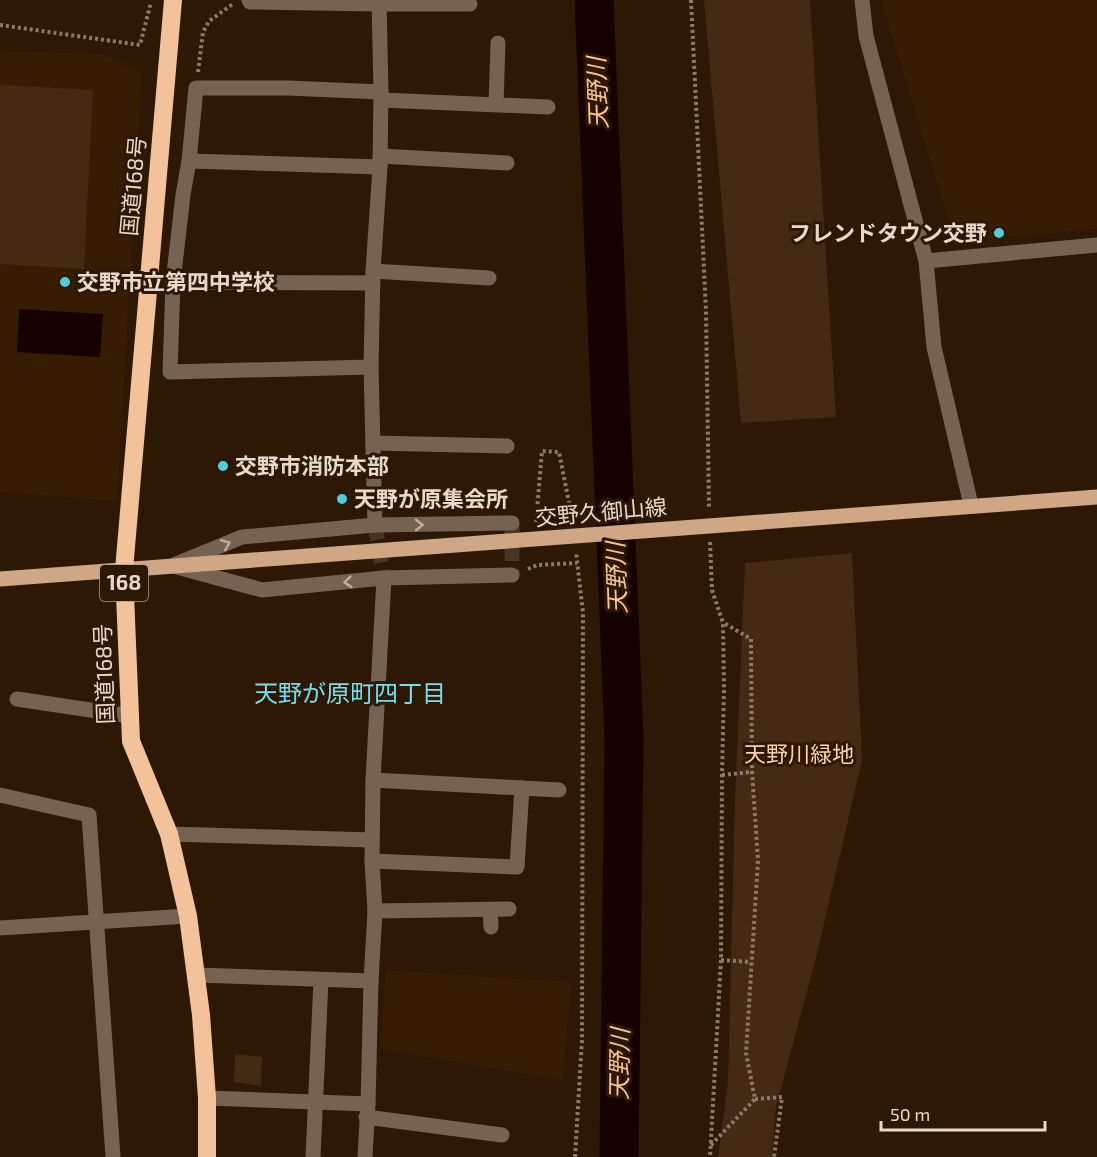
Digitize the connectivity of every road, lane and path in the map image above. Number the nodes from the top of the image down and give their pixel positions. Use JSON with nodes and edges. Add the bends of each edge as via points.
{"nodes":[{"id":1,"x":152,"y":0,"type":"edge"},
{"id":2,"x":173,"y":0,"type":"edge"},
{"id":3,"x":240,"y":0,"type":"edge"},
{"id":4,"x":249,"y":0,"type":"edge"},
{"id":5,"x":692,"y":0,"type":"edge"},
{"id":6,"x":862,"y":0,"type":"edge"},
{"id":7,"x":379,"y":2,"type":"edge"},
{"id":8,"x":470,"y":3,"type":"dead end"},
{"id":9,"x":0,"y":25,"type":"edge"},
{"id":10,"x":498,"y":43,"type":"dead end"},
{"id":11,"x":196,"y":88,"type":"junction"},
{"id":12,"x":381,"y":96,"type":"junction"},
{"id":13,"x":496,"y":104,"type":"junction"},
{"id":14,"x":548,"y":107,"type":"dead end"},
{"id":15,"x":189,"y":161,"type":"junction"},
{"id":16,"x":380,"y":162,"type":"junction"},
{"id":17,"x":507,"y":163,"type":"dead end"},
{"id":18,"x":1097,"y":245,"type":"edge"},
{"id":19,"x":926,"y":261,"type":"junction"},
{"id":20,"x":373,"y":277,"type":"junction"},
{"id":21,"x":489,"y":279,"type":"dead end"},
{"id":22,"x":173,"y":282,"type":"junction"},
{"id":23,"x":371,"y":367,"type":"junction"},
{"id":24,"x":373,"y":443,"type":"junction"},
{"id":25,"x":507,"y":446,"type":"dead end"},
{"id":26,"x":1097,"y":497,"type":"edge"},
{"id":27,"x":971,"y":505,"type":"junction"},
{"id":28,"x":512,"y":524,"type":"joint"},
{"id":29,"x":375,"y":525,"type":"junction"},
{"id":30,"x":702,"y":526,"type":"junction"},
{"id":31,"x":579,"y":536,"type":"junction"},
{"id":32,"x":171,"y":566,"type":"junction"},
{"id":33,"x":537,"y":566,"type":"dead end"},
{"id":34,"x":123,"y":570,"type":"junction"},
{"id":35,"x":512,"y":575,"type":"dead end"},
{"id":36,"x":384,"y":578,"type":"junction"},
{"id":37,"x":0,"y":579,"type":"edge"},
{"id":38,"x":723,"y":623,"type":"junction"},
{"id":39,"x":17,"y":699,"type":"dead end"},
{"id":40,"x":130,"y":716,"type":"junction"},
{"id":41,"x":752,"y":772,"type":"junction"},
{"id":42,"x":722,"y":775,"type":"junction"},
{"id":43,"x":373,"y":780,"type":"junction"},
{"id":44,"x":522,"y":788,"type":"junction"},
{"id":45,"x":559,"y":790,"type":"dead end"},
{"id":46,"x":0,"y":795,"type":"edge"},
{"id":47,"x":169,"y":834,"type":"junction"},
{"id":48,"x":372,"y":840,"type":"junction"},
{"id":49,"x":372,"y":861,"type":"junction"},
{"id":50,"x":509,"y":909,"type":"dead end"},
{"id":51,"x":490,"y":910,"type":"junction"},
{"id":52,"x":375,"y":911,"type":"junction"},
{"id":53,"x":188,"y":916,"type":"junction"},
{"id":54,"x":97,"y":922,"type":"junction"},
{"id":55,"x":491,"y":927,"type":"dead end"},
{"id":56,"x":0,"y":928,"type":"edge"},
{"id":57,"x":722,"y":960,"type":"junction"},
{"id":58,"x":751,"y":962,"type":"junction"},
{"id":59,"x":196,"y":975,"type":"junction"},
{"id":60,"x":321,"y":980,"type":"junction"},
{"id":61,"x":371,"y":981,"type":"junction"},
{"id":62,"x":207,"y":1098,"type":"junction"},
{"id":63,"x":754,"y":1099,"type":"junction"},
{"id":64,"x":316,"y":1102,"type":"junction"},
{"id":65,"x":367,"y":1111,"type":"junction"},
{"id":66,"x":501,"y":1135,"type":"dead end"},
{"id":67,"x":711,"y":1145,"type":"junction"},
{"id":68,"x":113,"y":1157,"type":"edge"},
{"id":69,"x":207,"y":1157,"type":"edge"},
{"id":70,"x":313,"y":1157,"type":"edge"},
{"id":71,"x":365,"y":1157,"type":"edge"},
{"id":72,"x":575,"y":1157,"type":"edge"},
{"id":73,"x":710,"y":1157,"type":"edge"},
{"id":74,"x":774,"y":1157,"type":"edge"}],
"edges":[{"from":1,"to":9,"type":"path","via":[[140,45]]},
{"from":2,"to":34,"type":"highway","name":"国道168号","number":"168"},
{"from":3,"to":11,"type":"path","via":[[209,21]]},
{"from":4,"to":7,"type":"street"},
{"from":5,"to":30,"type":"path","via":[[706,311]]},
{"from":6,"to":19,"type":"street","via":[[866,36]]},
{"from":7,"to":8,"type":"street"},
{"from":7,"to":12,"type":"street"},
{"from":10,"to":13,"type":"street"},
{"from":11,"to":12,"type":"street","via":[[288,88]]},
{"from":11,"to":15,"type":"street"},
{"from":12,"to":13,"type":"street"},
{"from":12,"to":16,"type":"street"},
{"from":13,"to":14,"type":"street"},
{"from":15,"to":16,"type":"street"},
{"from":15,"to":22,"type":"street"},
{"from":16,"to":17,"type":"street"},
{"from":16,"to":20,"type":"street"},
{"from":18,"to":19,"type":"street"},
{"from":19,"to":27,"type":"street","via":[[934,347]]},
{"from":20,"to":21,"type":"street"},
{"from":20,"to":22,"type":"street"},
{"from":20,"to":23,"type":"street"},
{"from":22,"to":23,"type":"street","via":[[170,372]]},
{"from":23,"to":24,"type":"street"},
{"from":24,"to":25,"type":"street"},
{"from":24,"to":29,"type":"street"},
{"from":26,"to":27,"type":"main road","name":"交野久御山線"},
{"from":27,"to":30,"type":"main road","name":"交野久御山線"},
{"from":29,"to":28,"type":"street","one_way":true},
{"from":28,"to":31,"type":"path","via":[[536,522],[542,451],[559,452]]},
{"from":32,"to":29,"type":"street","one_way":true,"via":[[242,537]]},
{"from":30,"to":31,"type":"main road","name":"交野久御山線"},
{"from":30,"to":38,"type":"path","via":[[712,590]]},
{"from":31,"to":32,"type":"main road","name":"交野久御山線"},
{"from":32,"to":34,"type":"main road","name":"交野久御山線"},
{"from":36,"to":32,"type":"street","one_way":true,"via":[[262,590]]},
{"from":33,"to":72,"type":"path","via":[[578,563],[583,613],[582,1040]]},
{"from":34,"to":37,"type":"main road","name":"交野久御山線"},
{"from":34,"to":40,"type":"highway","name":"国道168号","number":"168"},
{"from":35,"to":36,"type":"street"},
{"from":36,"to":43,"type":"street"},
{"from":38,"to":41,"type":"path","via":[[751,639]]},
{"from":38,"to":42,"type":"path"},
{"from":39,"to":40,"type":"street"},
{"from":40,"to":47,"type":"highway","name":"国道168号","number":"168","via":[[131,741]]},
{"from":41,"to":42,"type":"path"},
{"from":41,"to":58,"type":"path","via":[[758,860]]},
{"from":42,"to":57,"type":"path"},
{"from":43,"to":44,"type":"street"},
{"from":43,"to":48,"type":"street"},
{"from":44,"to":45,"type":"street"},
{"from":44,"to":49,"type":"street","via":[[517,867]]},
{"from":46,"to":54,"type":"street","via":[[89,815]]},
{"from":47,"to":48,"type":"street"},
{"from":47,"to":53,"type":"highway","name":"国道168号","number":"168"},
{"from":48,"to":49,"type":"street"},
{"from":49,"to":52,"type":"street"},
{"from":50,"to":51,"type":"street"},
{"from":51,"to":52,"type":"street"},
{"from":51,"to":55,"type":"street"},
{"from":52,"to":61,"type":"street"},
{"from":53,"to":54,"type":"street"},
{"from":53,"to":59,"type":"highway","name":"国道168号","number":"168"},
{"from":54,"to":56,"type":"street"},
{"from":54,"to":68,"type":"street"},
{"from":57,"to":58,"type":"path"},
{"from":57,"to":67,"type":"path"},
{"from":58,"to":63,"type":"path","via":[[746,1053]]},
{"from":59,"to":60,"type":"street"},
{"from":59,"to":62,"type":"highway","name":"国道168号","number":"168"},
{"from":60,"to":61,"type":"street"},
{"from":60,"to":64,"type":"street"},
{"from":61,"to":65,"type":"street"},
{"from":62,"to":64,"type":"street"},
{"from":62,"to":69,"type":"highway","name":"国道168号","number":"168"},
{"from":63,"to":67,"type":"path"},
{"from":63,"to":74,"type":"path","via":[[783,1097]]},
{"from":64,"to":65,"type":"street"},
{"from":64,"to":70,"type":"street"},
{"from":65,"to":66,"type":"street"},
{"from":65,"to":71,"type":"street"},
{"from":67,"to":73,"type":"path"}]}
